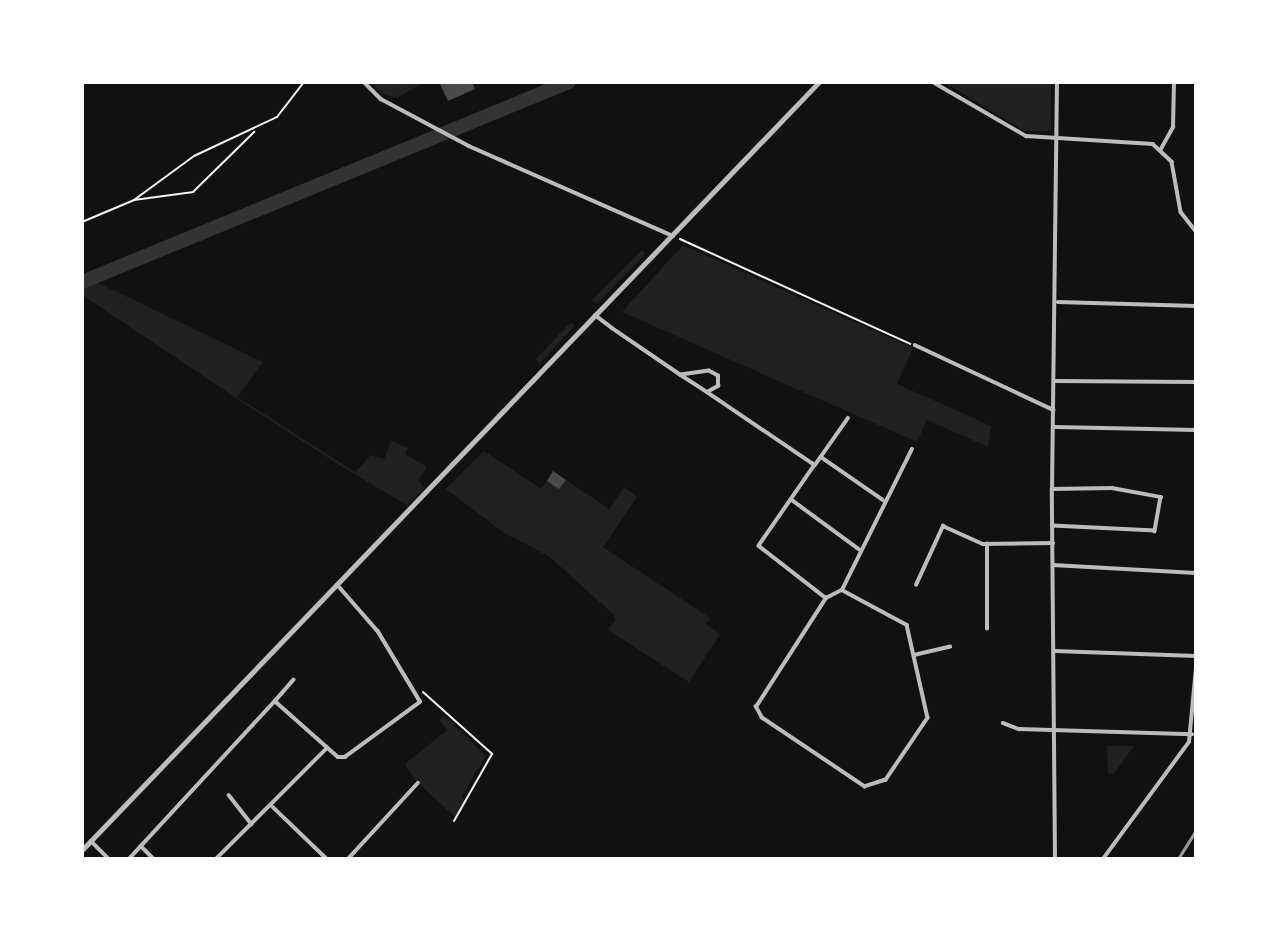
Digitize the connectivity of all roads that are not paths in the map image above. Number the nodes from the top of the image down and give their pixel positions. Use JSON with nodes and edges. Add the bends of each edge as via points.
{"nodes":[{"id":1,"x":364,"y":82,"type":"edge"},
{"id":2,"x":819,"y":82,"type":"edge"},
{"id":3,"x":933,"y":82,"type":"edge"},
{"id":4,"x":1057,"y":82,"type":"edge"},
{"id":5,"x":1174,"y":82,"type":"edge"},
{"id":6,"x":1056,"y":138,"type":"junction"},
{"id":7,"x":1161,"y":149,"type":"junction"},
{"id":8,"x":1196,"y":231,"type":"edge"},
{"id":9,"x":673,"y":236,"type":"junction"},
{"id":10,"x":1057,"y":302,"type":"junction"},
{"id":11,"x":1196,"y":306,"type":"edge"},
{"id":12,"x":595,"y":315,"type":"junction"},
{"id":13,"x":915,"y":345,"type":"road end"},
{"id":14,"x":681,"y":375,"type":"junction"},
{"id":15,"x":1054,"y":381,"type":"junction"},
{"id":16,"x":1196,"y":382,"type":"edge"},
{"id":17,"x":707,"y":392,"type":"junction"},
{"id":18,"x":1054,"y":410,"type":"junction"},
{"id":19,"x":848,"y":418,"type":"dead end"},
{"id":20,"x":1055,"y":427,"type":"junction"},
{"id":21,"x":1196,"y":430,"type":"edge"},
{"id":22,"x":912,"y":449,"type":"dead end"},
{"id":23,"x":821,"y":457,"type":"junction"},
{"id":24,"x":814,"y":465,"type":"junction"},
{"id":25,"x":1052,"y":489,"type":"junction"},
{"id":26,"x":791,"y":499,"type":"junction"},
{"id":27,"x":883,"y":500,"type":"junction"},
{"id":28,"x":1053,"y":526,"type":"junction"},
{"id":29,"x":1053,"y":543,"type":"junction"},
{"id":30,"x":987,"y":544,"type":"junction"},
{"id":31,"x":860,"y":550,"type":"junction"},
{"id":32,"x":1054,"y":565,"type":"junction"},
{"id":33,"x":1196,"y":573,"type":"edge"},
{"id":34,"x":338,"y":585,"type":"junction"},
{"id":35,"x":916,"y":585,"type":"dead end"},
{"id":36,"x":842,"y":590,"type":"junction"},
{"id":37,"x":826,"y":598,"type":"junction"},
{"id":38,"x":987,"y":629,"type":"dead end"},
{"id":39,"x":950,"y":646,"type":"dead end"},
{"id":40,"x":1055,"y":651,"type":"junction"},
{"id":41,"x":914,"y":655,"type":"junction"},
{"id":42,"x":1196,"y":656,"type":"edge"},
{"id":43,"x":1196,"y":668,"type":"edge"},
{"id":44,"x":293,"y":680,"type":"dead end"},
{"id":45,"x":275,"y":701,"type":"junction"},
{"id":46,"x":1003,"y":723,"type":"dead end"},
{"id":47,"x":1055,"y":731,"type":"junction"},
{"id":48,"x":1192,"y":734,"type":"junction"},
{"id":49,"x":327,"y":748,"type":"junction"},
{"id":50,"x":418,"y":783,"type":"dead end"},
{"id":51,"x":229,"y":795,"type":"dead end"},
{"id":52,"x":273,"y":806,"type":"junction"},
{"id":53,"x":252,"y":824,"type":"junction"},
{"id":54,"x":91,"y":841,"type":"junction"},
{"id":55,"x":141,"y":846,"type":"junction"},
{"id":56,"x":82,"y":850,"type":"edge"},
{"id":57,"x":109,"y":859,"type":"edge"},
{"id":58,"x":129,"y":859,"type":"edge"},
{"id":59,"x":154,"y":859,"type":"edge"},
{"id":60,"x":216,"y":859,"type":"edge"},
{"id":61,"x":327,"y":859,"type":"edge"},
{"id":62,"x":348,"y":859,"type":"edge"},
{"id":63,"x":1055,"y":859,"type":"edge"},
{"id":64,"x":1103,"y":859,"type":"edge"}],
"edges":[{"from":1,"to":9,"type":"street","via":[[381,99],[453,138]]},
{"from":2,"to":9,"type":"street"},
{"from":3,"to":6,"type":"street","via":[[1026,136]]},
{"from":4,"to":6,"type":"street"},
{"from":5,"to":7,"type":"street","via":[[1173,127]]},
{"from":6,"to":7,"type":"street","via":[[1143,140]]},
{"from":6,"to":10,"type":"street"},
{"from":7,"to":8,"type":"street","via":[[1172,162],[1181,212]]},
{"from":9,"to":12,"type":"street"},
{"from":10,"to":11,"type":"street"},
{"from":10,"to":15,"type":"street"},
{"from":12,"to":14,"type":"street"},
{"from":12,"to":34,"type":"street"},
{"from":13,"to":18,"type":"street"},
{"from":14,"to":17,"type":"street"},
{"from":14,"to":17,"type":"street","via":[[714,373],[718,386]]},
{"from":15,"to":16,"type":"street"},
{"from":15,"to":18,"type":"street"},
{"from":17,"to":24,"type":"street"},
{"from":18,"to":20,"type":"street"},
{"from":19,"to":23,"type":"street"},
{"from":20,"to":21,"type":"street"},
{"from":20,"to":25,"type":"street"},
{"from":22,"to":27,"type":"street","via":[[889,500]]},
{"from":23,"to":24,"type":"street"},
{"from":23,"to":27,"type":"street"},
{"from":24,"to":26,"type":"street"},
{"from":25,"to":28,"type":"street"},
{"from":25,"to":28,"type":"street","via":[[1112,488],[1161,497],[1155,531]]},
{"from":26,"to":31,"type":"street"},
{"from":26,"to":37,"type":"street","via":[[760,549]]},
{"from":27,"to":31,"type":"street"},
{"from":28,"to":29,"type":"street"},
{"from":29,"to":30,"type":"street"},
{"from":29,"to":32,"type":"street"},
{"from":30,"to":35,"type":"street","via":[[943,526]]},
{"from":30,"to":38,"type":"street"},
{"from":31,"to":36,"type":"street"},
{"from":32,"to":33,"type":"street"},
{"from":32,"to":40,"type":"street"},
{"from":34,"to":49,"type":"street","via":[[378,632],[420,702],[345,757]]},
{"from":34,"to":54,"type":"street"},
{"from":36,"to":37,"type":"street"},
{"from":36,"to":41,"type":"street","via":[[907,625]]},
{"from":37,"to":41,"type":"street","via":[[756,708],[762,718],[865,787],[886,780],[925,729],[929,718]]},
{"from":39,"to":41,"type":"street"},
{"from":40,"to":42,"type":"street"},
{"from":40,"to":47,"type":"street"},
{"from":43,"to":48,"type":"street"},
{"from":44,"to":45,"type":"street"},
{"from":45,"to":49,"type":"street"},
{"from":45,"to":55,"type":"street"},
{"from":46,"to":47,"type":"street"},
{"from":47,"to":48,"type":"street"},
{"from":47,"to":63,"type":"street"},
{"from":48,"to":64,"type":"street"},
{"from":49,"to":52,"type":"street"},
{"from":50,"to":62,"type":"street"},
{"from":51,"to":53,"type":"street"},
{"from":52,"to":53,"type":"street"},
{"from":52,"to":61,"type":"street"},
{"from":53,"to":60,"type":"street"},
{"from":54,"to":56,"type":"street"},
{"from":54,"to":57,"type":"street"},
{"from":55,"to":58,"type":"street"},
{"from":55,"to":59,"type":"street"}]}
